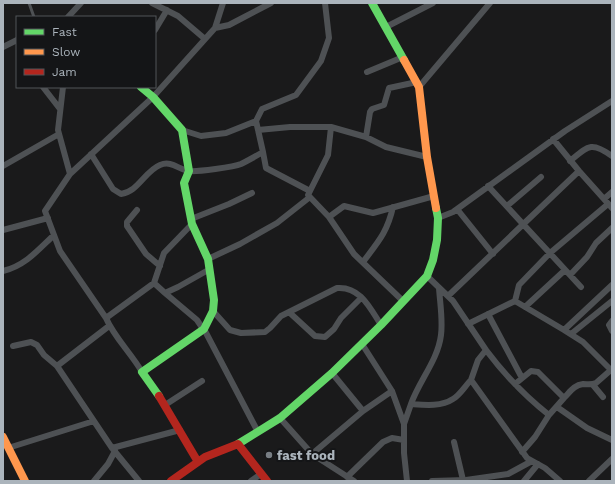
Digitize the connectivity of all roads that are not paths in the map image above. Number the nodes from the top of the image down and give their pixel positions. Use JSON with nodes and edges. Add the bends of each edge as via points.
{"nodes":[{"id":1,"x":29,"y":3,"type":"edge"},
{"id":2,"x":82,"y":3,"type":"edge"},
{"id":3,"x":152,"y":3,"type":"edge"},
{"id":4,"x":223,"y":3,"type":"edge"},
{"id":5,"x":271,"y":3,"type":"edge"},
{"id":6,"x":325,"y":3,"type":"edge"},
{"id":7,"x":372,"y":3,"type":"edge"},
{"id":8,"x":433,"y":3,"type":"edge"},
{"id":9,"x":490,"y":3,"type":"edge"},
{"id":10,"x":163,"y":7,"type":"edge"},
{"id":11,"x":34,"y":16,"type":"edge"},
{"id":12,"x":69,"y":16,"type":"edge"},
{"id":13,"x":156,"y":27,"type":"edge"},
{"id":14,"x":386,"y":27,"type":"junction"},
{"id":15,"x":215,"y":28,"type":"junction"},
{"id":16,"x":205,"y":39,"type":"junction"},
{"id":17,"x":16,"y":40,"type":"edge"},
{"id":18,"x":3,"y":47,"type":"edge"},
{"id":19,"x":403,"y":57,"type":"junction"},
{"id":20,"x":367,"y":72,"type":"dead end"},
{"id":21,"x":418,"y":85,"type":"junction"},
{"id":22,"x":44,"y":88,"type":"edge"},
{"id":23,"x":63,"y":88,"type":"edge"},
{"id":24,"x":142,"y":88,"type":"edge"},
{"id":25,"x":153,"y":97,"type":"junction"},
{"id":26,"x":612,"y":100,"type":"edge"},
{"id":27,"x":60,"y":109,"type":"junction"},
{"id":28,"x":256,"y":122,"type":"junction"},
{"id":29,"x":331,"y":127,"type":"junction"},
{"id":30,"x":182,"y":130,"type":"junction"},
{"id":31,"x":258,"y":130,"type":"junction"},
{"id":32,"x":59,"y":134,"type":"junction"},
{"id":33,"x":366,"y":137,"type":"junction"},
{"id":34,"x":553,"y":139,"type":"junction"},
{"id":35,"x":263,"y":152,"type":"junction"},
{"id":36,"x":91,"y":154,"type":"junction"},
{"id":37,"x":612,"y":156,"type":"edge"},
{"id":38,"x":427,"y":157,"type":"junction"},
{"id":39,"x":570,"y":161,"type":"junction"},
{"id":40,"x":3,"y":166,"type":"edge"},
{"id":41,"x":189,"y":171,"type":"junction"},
{"id":42,"x":579,"y":171,"type":"junction"},
{"id":43,"x":70,"y":174,"type":"junction"},
{"id":44,"x":541,"y":177,"type":"dead end"},
{"id":45,"x":488,"y":186,"type":"junction"},
{"id":46,"x":612,"y":192,"type":"edge"},
{"id":47,"x":252,"y":193,"type":"dead end"},
{"id":48,"x":310,"y":194,"type":"junction"},
{"id":49,"x":434,"y":196,"type":"junction"},
{"id":50,"x":608,"y":204,"type":"edge"},
{"id":51,"x":507,"y":206,"type":"junction"},
{"id":52,"x":393,"y":207,"type":"junction"},
{"id":53,"x":457,"y":209,"type":"junction"},
{"id":54,"x":137,"y":210,"type":"dead end"},
{"id":55,"x":329,"y":217,"type":"junction"},
{"id":56,"x":48,"y":218,"type":"junction"},
{"id":57,"x":438,"y":218,"type":"junction"},
{"id":58,"x":191,"y":221,"type":"junction"},
{"id":59,"x":524,"y":224,"type":"junction"},
{"id":60,"x":612,"y":228,"type":"edge"},
{"id":61,"x":3,"y":230,"type":"edge"},
{"id":62,"x":54,"y":235,"type":"junction"},
{"id":63,"x":550,"y":253,"type":"junction"},
{"id":64,"x":493,"y":254,"type":"junction"},
{"id":65,"x":208,"y":259,"type":"junction"},
{"id":66,"x":363,"y":262,"type":"junction"},
{"id":67,"x":160,"y":266,"type":"junction"},
{"id":68,"x":210,"y":269,"type":"junction"},
{"id":69,"x":3,"y":271,"type":"edge"},
{"id":70,"x":568,"y":272,"type":"junction"},
{"id":71,"x":427,"y":276,"type":"junction"},
{"id":72,"x":154,"y":283,"type":"junction"},
{"id":73,"x":612,"y":285,"type":"edge"},
{"id":74,"x":581,"y":287,"type":"dead end"},
{"id":75,"x":438,"y":288,"type":"junction"},
{"id":76,"x":165,"y":293,"type":"junction"},
{"id":77,"x":448,"y":296,"type":"junction"},
{"id":78,"x":361,"y":298,"type":"junction"},
{"id":79,"x":402,"y":301,"type":"junction"},
{"id":80,"x":515,"y":301,"type":"junction"},
{"id":81,"x":612,"y":301,"type":"edge"},
{"id":82,"x":525,"y":307,"type":"junction"},
{"id":83,"x":213,"y":311,"type":"junction"},
{"id":84,"x":290,"y":313,"type":"junction"},
{"id":85,"x":488,"y":314,"type":"junction"},
{"id":86,"x":106,"y":318,"type":"junction"},
{"id":87,"x":612,"y":320,"type":"edge"},
{"id":88,"x":468,"y":324,"type":"junction"},
{"id":89,"x":381,"y":325,"type":"junction"},
{"id":90,"x":109,"y":326,"type":"junction"},
{"id":91,"x":204,"y":329,"type":"junction"},
{"id":92,"x":564,"y":330,"type":"junction"},
{"id":93,"x":612,"y":331,"type":"edge"},
{"id":94,"x":571,"y":334,"type":"junction"},
{"id":95,"x":362,"y":344,"type":"junction"},
{"id":96,"x":13,"y":346,"type":"dead end"},
{"id":97,"x":486,"y":350,"type":"junction"},
{"id":98,"x":57,"y":366,"type":"junction"},
{"id":99,"x":142,"y":372,"type":"junction"},
{"id":100,"x":611,"y":372,"type":"edge"},
{"id":101,"x":332,"y":373,"type":"junction"},
{"id":102,"x":522,"y":378,"type":"junction"},
{"id":103,"x":471,"y":380,"type":"junction"},
{"id":104,"x":202,"y":381,"type":"dead end"},
{"id":105,"x":515,"y":384,"type":"junction"},
{"id":106,"x":593,"y":385,"type":"junction"},
{"id":107,"x":392,"y":391,"type":"junction"},
{"id":108,"x":603,"y":397,"type":"dead end"},
{"id":109,"x":564,"y":398,"type":"junction"},
{"id":110,"x":411,"y":404,"type":"junction"},
{"id":111,"x":165,"y":405,"type":"junction"},
{"id":112,"x":556,"y":407,"type":"junction"},
{"id":113,"x":363,"y":411,"type":"junction"},
{"id":114,"x":549,"y":415,"type":"junction"},
{"id":115,"x":280,"y":418,"type":"junction"},
{"id":116,"x":94,"y":421,"type":"junction"},
{"id":117,"x":404,"y":424,"type":"junction"},
{"id":118,"x":180,"y":430,"type":"junction"},
{"id":119,"x":258,"y":432,"type":"junction"},
{"id":120,"x":3,"y":437,"type":"edge"},
{"id":121,"x":611,"y":437,"type":"edge"},
{"id":122,"x":404,"y":440,"type":"junction"},
{"id":123,"x":454,"y":442,"type":"dead end"},
{"id":124,"x":238,"y":444,"type":"junction"},
{"id":125,"x":8,"y":448,"type":"junction"},
{"id":126,"x":114,"y":449,"type":"junction"},
{"id":127,"x":522,"y":452,"type":"junction"},
{"id":128,"x":312,"y":454,"type":"junction"},
{"id":129,"x":612,"y":458,"type":"edge"},
{"id":130,"x":532,"y":461,"type":"junction"},
{"id":131,"x":198,"y":462,"type":"junction"},
{"id":132,"x":538,"y":464,"type":"junction"},
{"id":133,"x":261,"y":474,"type":"junction"},
{"id":134,"x":348,"y":477,"type":"junction"},
{"id":135,"x":556,"y":479,"type":"edge"},
{"id":136,"x":463,"y":480,"type":"junction"},
{"id":137,"x":25,"y":481,"type":"edge"},
{"id":138,"x":94,"y":481,"type":"edge"},
{"id":139,"x":139,"y":481,"type":"edge"},
{"id":140,"x":171,"y":481,"type":"edge"},
{"id":141,"x":251,"y":481,"type":"edge"},
{"id":142,"x":267,"y":481,"type":"edge"},
{"id":143,"x":354,"y":481,"type":"edge"},
{"id":144,"x":407,"y":481,"type":"edge"},
{"id":145,"x":432,"y":481,"type":"edge"},
{"id":146,"x":524,"y":481,"type":"edge"},
{"id":147,"x":589,"y":481,"type":"edge"}],
"edges":[{"from":1,"to":11,"type":"lane"},
{"from":2,"to":12,"type":"street"},
{"from":3,"to":10,"type":"street"},
{"from":4,"to":15,"type":"street"},
{"from":5,"to":15,"type":"street","via":[[229,25]]},
{"from":6,"to":28,"type":"street","via":[[329,38],[321,61],[296,95],[262,109]]},
{"from":7,"to":14,"type":"street"},
{"from":8,"to":14,"type":"street"},
{"from":9,"to":21,"type":"street"},
{"from":10,"to":13,"type":"street"},
{"from":10,"to":16,"type":"street","via":[[190,25]]},
{"from":14,"to":19,"type":"street"},
{"from":15,"to":16,"type":"street"},
{"from":16,"to":25,"type":"street"},
{"from":17,"to":18,"type":"street"},
{"from":19,"to":20,"type":"street"},
{"from":19,"to":21,"type":"street"},
{"from":21,"to":33,"type":"street","via":[[389,88],[384,105],[370,112]]},
{"from":21,"to":38,"type":"street"},
{"from":22,"to":27,"type":"street"},
{"from":23,"to":27,"type":"street"},
{"from":24,"to":25,"type":"street"},
{"from":25,"to":30,"type":"street"},
{"from":25,"to":36,"type":"street"},
{"from":26,"to":34,"type":"street"},
{"from":27,"to":32,"type":"street"},
{"from":28,"to":30,"type":"street","via":[[226,133],[201,136]]},
{"from":28,"to":31,"type":"street"},
{"from":29,"to":31,"type":"street"},
{"from":29,"to":33,"type":"street"},
{"from":29,"to":48,"type":"street","via":[[328,155]]},
{"from":30,"to":41,"type":"street"},
{"from":31,"to":35,"type":"street"},
{"from":32,"to":40,"type":"street"},
{"from":32,"to":43,"type":"street"},
{"from":33,"to":38,"type":"street","via":[[386,147]]},
{"from":34,"to":39,"type":"street"},
{"from":34,"to":45,"type":"street"},
{"from":35,"to":41,"type":"street","via":[[240,164]]},
{"from":35,"to":48,"type":"street","via":[[266,168]]},
{"from":36,"to":41,"type":"street","via":[[113,188],[121,194],[129,192],[160,165],[174,164]]},
{"from":36,"to":43,"type":"street"},
{"from":37,"to":39,"type":"street","via":[[602,149],[591,147],[585,148]]},
{"from":38,"to":49,"type":"street"},
{"from":39,"to":42,"type":"street"},
{"from":41,"to":58,"type":"street","via":[[184,184]]},
{"from":42,"to":50,"type":"street"},
{"from":42,"to":59,"type":"street"},
{"from":43,"to":56,"type":"street","via":[[46,211]]},
{"from":44,"to":51,"type":"street"},
{"from":45,"to":51,"type":"street"},
{"from":45,"to":53,"type":"street"},
{"from":46,"to":50,"type":"street"},
{"from":47,"to":58,"type":"street"},
{"from":48,"to":55,"type":"street"},
{"from":48,"to":65,"type":"street","via":[[277,223]]},
{"from":49,"to":52,"type":"street"},
{"from":49,"to":57,"type":"street"},
{"from":50,"to":63,"type":"street"},
{"from":51,"to":59,"type":"street"},
{"from":52,"to":55,"type":"street","via":[[373,212],[344,206]]},
{"from":52,"to":66,"type":"street","via":[[388,226]]},
{"from":53,"to":57,"type":"street"},
{"from":53,"to":64,"type":"street"},
{"from":54,"to":67,"type":"street","via":[[127,222],[127,226],[146,254]]},
{"from":55,"to":66,"type":"street","via":[[354,254]]},
{"from":56,"to":61,"type":"street"},
{"from":56,"to":62,"type":"street"},
{"from":57,"to":71,"type":"street","via":[[437,240]]},
{"from":58,"to":65,"type":"street"},
{"from":58,"to":67,"type":"street","via":[[164,253]]},
{"from":59,"to":63,"type":"street"},
{"from":59,"to":64,"type":"street"},
{"from":60,"to":70,"type":"street","via":[[596,243],[587,257]]},
{"from":62,"to":69,"type":"street","via":[[29,259]]},
{"from":62,"to":86,"type":"street","via":[[60,251]]},
{"from":63,"to":70,"type":"street"},
{"from":63,"to":80,"type":"street","via":[[519,284]]},
{"from":64,"to":77,"type":"street"},
{"from":65,"to":68,"type":"street"},
{"from":66,"to":79,"type":"street"},
{"from":67,"to":72,"type":"street"},
{"from":68,"to":76,"type":"street"},
{"from":68,"to":83,"type":"street"},
{"from":70,"to":74,"type":"street"},
{"from":70,"to":82,"type":"street"},
{"from":71,"to":75,"type":"street"},
{"from":71,"to":79,"type":"street"},
{"from":72,"to":76,"type":"street"},
{"from":72,"to":86,"type":"street"},
{"from":73,"to":92,"type":"street"},
{"from":75,"to":77,"type":"street"},
{"from":75,"to":110,"type":"street","via":[[441,335]]},
{"from":76,"to":91,"type":"street"},
{"from":77,"to":88,"type":"street"},
{"from":78,"to":84,"type":"street","via":[[345,287],[337,288]]},
{"from":78,"to":84,"type":"street","via":[[325,337],[315,336]]},
{"from":78,"to":89,"type":"street"},
{"from":79,"to":89,"type":"street"},
{"from":80,"to":82,"type":"street"},
{"from":80,"to":85,"type":"street"},
{"from":81,"to":94,"type":"street"},
{"from":82,"to":92,"type":"street"},
{"from":83,"to":84,"type":"street","via":[[230,330],[241,333],[265,332],[281,316]]},
{"from":83,"to":91,"type":"street"},
{"from":85,"to":88,"type":"street"},
{"from":85,"to":102,"type":"street"},
{"from":86,"to":90,"type":"street"},
{"from":87,"to":93,"type":"street","via":[[609,325]]},
{"from":88,"to":97,"type":"street"},
{"from":89,"to":95,"type":"street"},
{"from":90,"to":98,"type":"street"},
{"from":90,"to":99,"type":"street"},
{"from":91,"to":99,"type":"street"},
{"from":91,"to":119,"type":"street"},
{"from":92,"to":94,"type":"street"},
{"from":94,"to":100,"type":"street","via":[[583,342]]},
{"from":95,"to":101,"type":"street"},
{"from":95,"to":107,"type":"street"},
{"from":96,"to":98,"type":"street","via":[[34,342],[44,356]]},
{"from":97,"to":103,"type":"street","via":[[478,360]]},
{"from":97,"to":105,"type":"street"},
{"from":98,"to":116,"type":"street"},
{"from":99,"to":111,"type":"street"},
{"from":100,"to":106,"type":"street"},
{"from":101,"to":113,"type":"street"},
{"from":101,"to":115,"type":"street"},
{"from":102,"to":105,"type":"street"},
{"from":102,"to":109,"type":"street","via":[[531,371],[538,372]]},
{"from":103,"to":110,"type":"street","via":[[453,399],[446,402],[430,405]]},
{"from":103,"to":127,"type":"street"},
{"from":104,"to":111,"type":"street"},
{"from":105,"to":114,"type":"street"},
{"from":106,"to":108,"type":"street"},
{"from":106,"to":109,"type":"street","via":[[576,386]]},
{"from":107,"to":113,"type":"street"},
{"from":107,"to":117,"type":"street"},
{"from":109,"to":112,"type":"street"},
{"from":110,"to":117,"type":"street"},
{"from":111,"to":118,"type":"street"},
{"from":112,"to":114,"type":"street"},
{"from":112,"to":121,"type":"street","via":[[587,428]]},
{"from":113,"to":128,"type":"street"},
{"from":114,"to":127,"type":"street"},
{"from":115,"to":119,"type":"street"},
{"from":115,"to":128,"type":"street"},
{"from":116,"to":125,"type":"street"},
{"from":116,"to":126,"type":"street"},
{"from":117,"to":122,"type":"street"},
{"from":118,"to":126,"type":"street"},
{"from":118,"to":131,"type":"street"},
{"from":119,"to":124,"type":"street"},
{"from":120,"to":125,"type":"street"},
{"from":122,"to":134,"type":"street","via":[[392,438],[383,442]]},
{"from":122,"to":144,"type":"street"},
{"from":123,"to":136,"type":"street"},
{"from":124,"to":131,"type":"street"},
{"from":124,"to":133,"type":"street"},
{"from":125,"to":137,"type":"street"},
{"from":126,"to":138,"type":"street","via":[[105,469]]},
{"from":126,"to":139,"type":"street"},
{"from":127,"to":130,"type":"street"},
{"from":128,"to":134,"type":"street"},
{"from":129,"to":147,"type":"street"},
{"from":130,"to":132,"type":"street"},
{"from":130,"to":136,"type":"street","via":[[508,474]]},
{"from":131,"to":140,"type":"street"},
{"from":132,"to":135,"type":"street"},
{"from":132,"to":146,"type":"street"},
{"from":133,"to":141,"type":"street"},
{"from":133,"to":142,"type":"street"},
{"from":134,"to":143,"type":"street"},
{"from":136,"to":145,"type":"street"}]}
